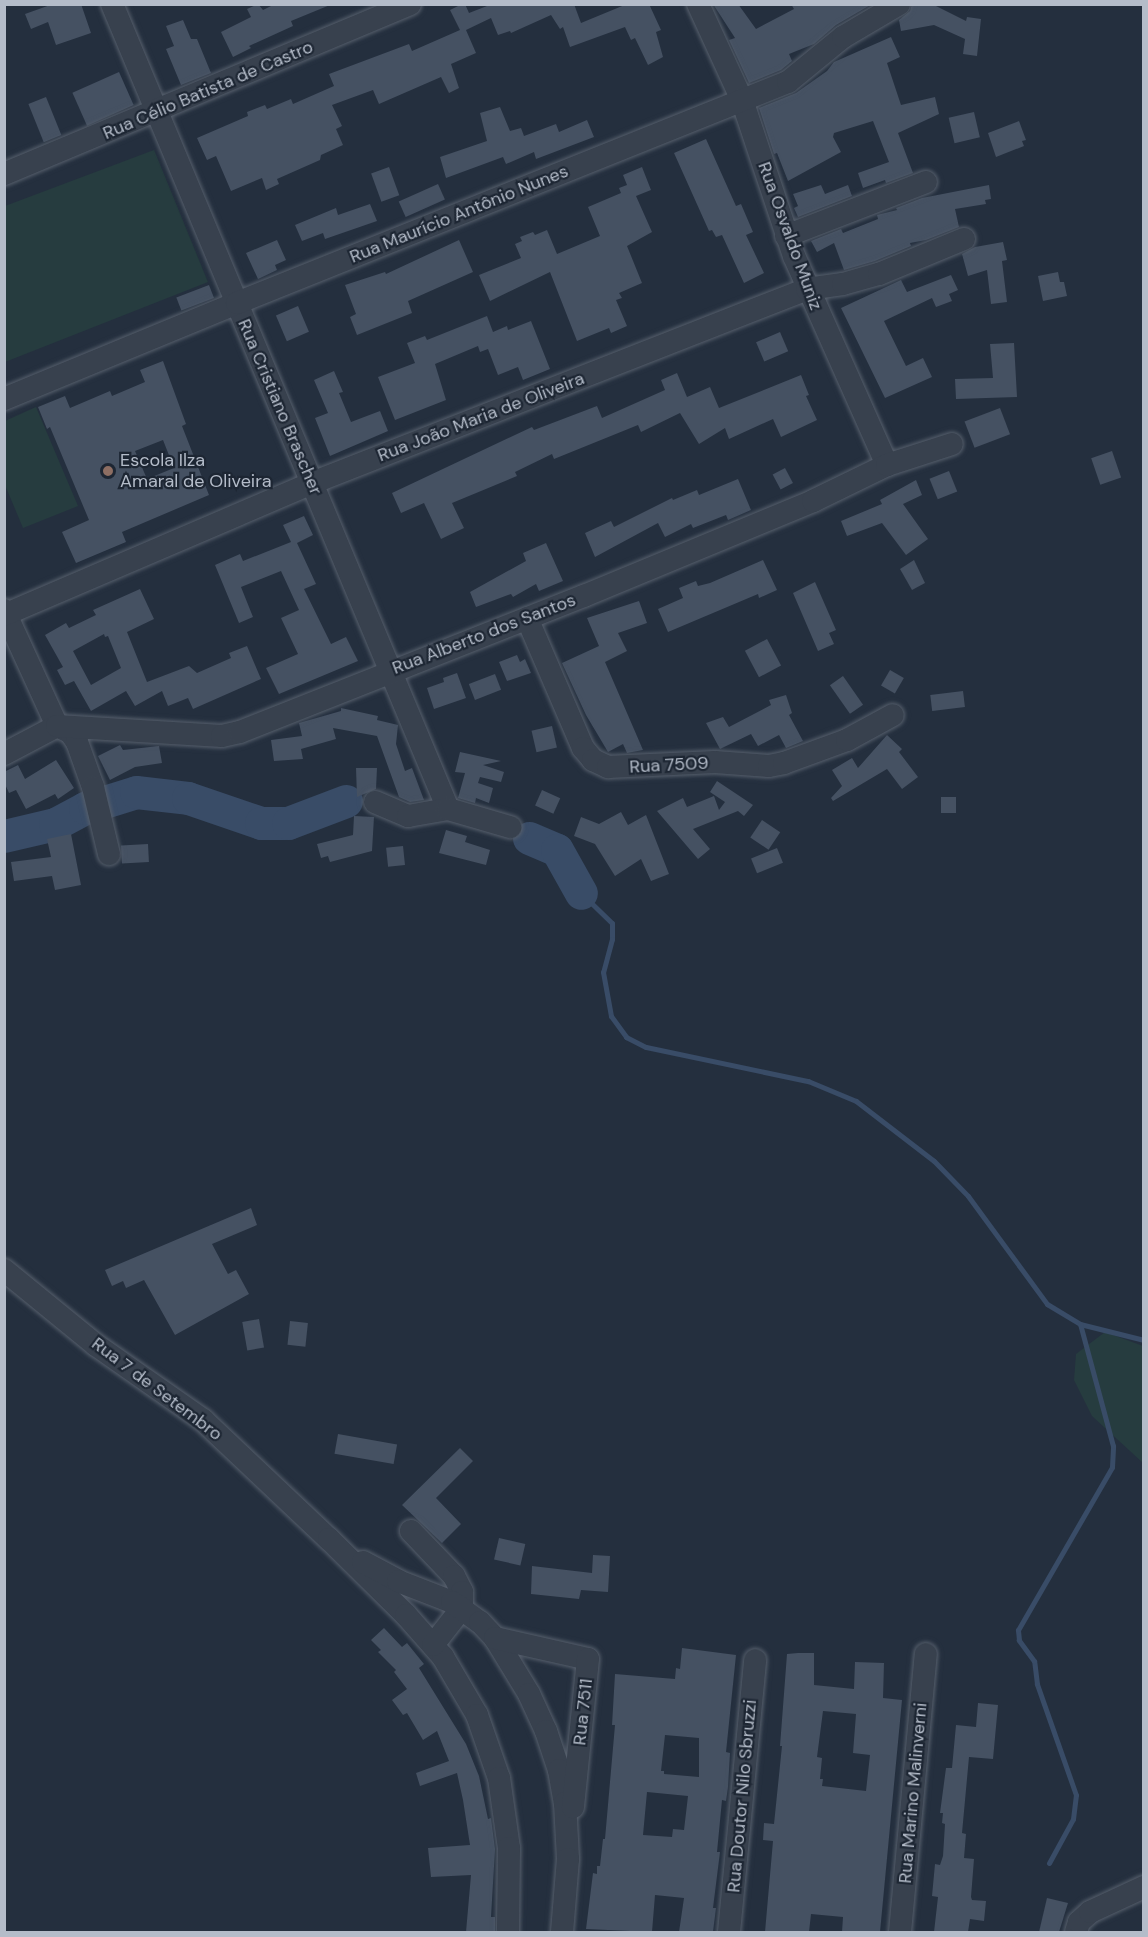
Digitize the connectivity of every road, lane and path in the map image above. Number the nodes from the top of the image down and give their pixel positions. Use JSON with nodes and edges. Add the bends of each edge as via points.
{"nodes":[{"id":1,"x":112,"y":4,"type":"edge"},
{"id":2,"x":410,"y":4,"type":"edge"},
{"id":3,"x":698,"y":4,"type":"edge"},
{"id":4,"x":899,"y":4,"type":"edge"},
{"id":5,"x":742,"y":100,"type":"junction"},
{"id":6,"x":157,"y":111,"type":"junction"},
{"id":7,"x":4,"y":174,"type":"edge"},
{"id":8,"x":926,"y":182,"type":"dead end"},
{"id":9,"x":786,"y":236,"type":"junction"},
{"id":10,"x":964,"y":239,"type":"dead end"},
{"id":11,"x":807,"y":289,"type":"junction"},
{"id":12,"x":237,"y":303,"type":"junction"},
{"id":13,"x":4,"y":399,"type":"edge"},
{"id":14,"x":952,"y":444,"type":"dead end"},
{"id":15,"x":887,"y":465,"type":"junction"},
{"id":16,"x":312,"y":483,"type":"junction"},
{"id":17,"x":5,"y":613,"type":"edge"},
{"id":18,"x":527,"y":618,"type":"junction"},
{"id":19,"x":390,"y":671,"type":"junction"},
{"id":20,"x":893,"y":715,"type":"dead end"},
{"id":21,"x":57,"y":726,"type":"junction"},
{"id":22,"x":4,"y":754,"type":"edge"},
{"id":23,"x":375,"y":802,"type":"dead end"},
{"id":24,"x":448,"y":809,"type":"junction"},
{"id":25,"x":510,"y":828,"type":"dead end"},
{"id":26,"x":109,"y":854,"type":"dead end"},
{"id":27,"x":4,"y":1270,"type":"edge"},
{"id":28,"x":411,"y":1531,"type":"dead end"},
{"id":29,"x":329,"y":1539,"type":"junction"},
{"id":30,"x":462,"y":1608,"type":"junction"},
{"id":31,"x":495,"y":1638,"type":"junction"},
{"id":32,"x":433,"y":1645,"type":"junction"},
{"id":33,"x":926,"y":1654,"type":"dead end"},
{"id":34,"x":755,"y":1660,"type":"dead end"},
{"id":35,"x":568,"y":1859,"type":"junction"},
{"id":36,"x":1143,"y":1887,"type":"edge"},
{"id":37,"x":508,"y":1932,"type":"edge"},
{"id":38,"x":562,"y":1932,"type":"edge"},
{"id":39,"x":729,"y":1932,"type":"edge"},
{"id":40,"x":900,"y":1932,"type":"edge"},
{"id":41,"x":1076,"y":1932,"type":"edge"}],
"edges":[{"from":1,"to":6,"type":"street","name":"Rua Cristiano Brascher"},
{"from":2,"to":6,"type":"street","name":"Rua Célio Batista de Castro"},
{"from":3,"to":5,"type":"street","name":"Rua Osvaldo Muniz"},
{"from":4,"to":5,"type":"street","name":"Rua Maurício Antônio Nunes","via":[[843,37],[788,82]]},
{"from":5,"to":9,"type":"street","name":"Rua Osvaldo Muniz"},
{"from":5,"to":12,"type":"street","name":"Rua Maurício Antônio Nunes"},
{"from":6,"to":7,"type":"street","name":"Rua Célio Batista de Castro"},
{"from":6,"to":12,"type":"street","name":"Rua Cristiano Brascher"},
{"from":8,"to":9,"type":"street"},
{"from":9,"to":11,"type":"street","name":"Rua Osvaldo Muniz"},
{"from":10,"to":11,"type":"street","name":"Rua João Maria de Oliveira","via":[[879,274]]},
{"from":11,"to":15,"type":"street","name":"Rua Osvaldo Muniz"},
{"from":11,"to":16,"type":"street","name":"Rua João Maria de Oliveira"},
{"from":12,"to":13,"type":"street","name":"Rua Maurício Antônio Nunes"},
{"from":12,"to":16,"type":"street","name":"Rua Cristiano Brascher"},
{"from":14,"to":15,"type":"street","name":"Rua Alberto dos Santos"},
{"from":15,"to":18,"type":"street","name":"Rua Alberto dos Santos","via":[[813,501]]},
{"from":16,"to":17,"type":"street","name":"Rua João Maria de Oliveira"},
{"from":16,"to":19,"type":"street","name":"Rua Cristiano Brascher"},
{"from":17,"to":21,"type":"street"},
{"from":18,"to":19,"type":"street","name":"Rua Alberto dos Santos"},
{"from":18,"to":20,"type":"street","name":"Rua 7509","via":[[584,748],[593,760],[608,768],[715,762],[768,766],[847,740]]},
{"from":19,"to":21,"type":"street","name":"Rua Alberto dos Santos","via":[[222,736]]},
{"from":19,"to":24,"type":"street","name":"Rua Cristiano Brascher"},
{"from":21,"to":22,"type":"street"},
{"from":21,"to":26,"type":"street","via":[[70,732],[76,742],[93,787]]},
{"from":23,"to":24,"type":"street","via":[[408,816]]},
{"from":24,"to":25,"type":"street"},
{"from":27,"to":29,"type":"street","name":"Rua 7 de Setembro","via":[[96,1345],[203,1420]]},
{"from":28,"to":30,"type":"street","via":[[454,1576],[462,1593]]},
{"from":29,"to":30,"type":"street","via":[[382,1574],[437,1594]]},
{"from":29,"to":32,"type":"street"},
{"from":30,"to":31,"type":"street"},
{"from":30,"to":32,"type":"street"},
{"from":31,"to":35,"type":"street","via":[[529,1694],[559,1770]]},
{"from":31,"to":35,"type":"street","name":"Rua 7511","via":[[588,1659]]},
{"from":32,"to":37,"type":"street","via":[[477,1715],[499,1778],[509,1848]]},
{"from":33,"to":40,"type":"street","name":"Rua Marino Malinverni"},
{"from":34,"to":39,"type":"street","name":"Rua Doutor Nilo Sbruzzi"},
{"from":35,"to":38,"type":"street"},
{"from":36,"to":41,"type":"street","via":[[1090,1912],[1079,1922]]}]}
